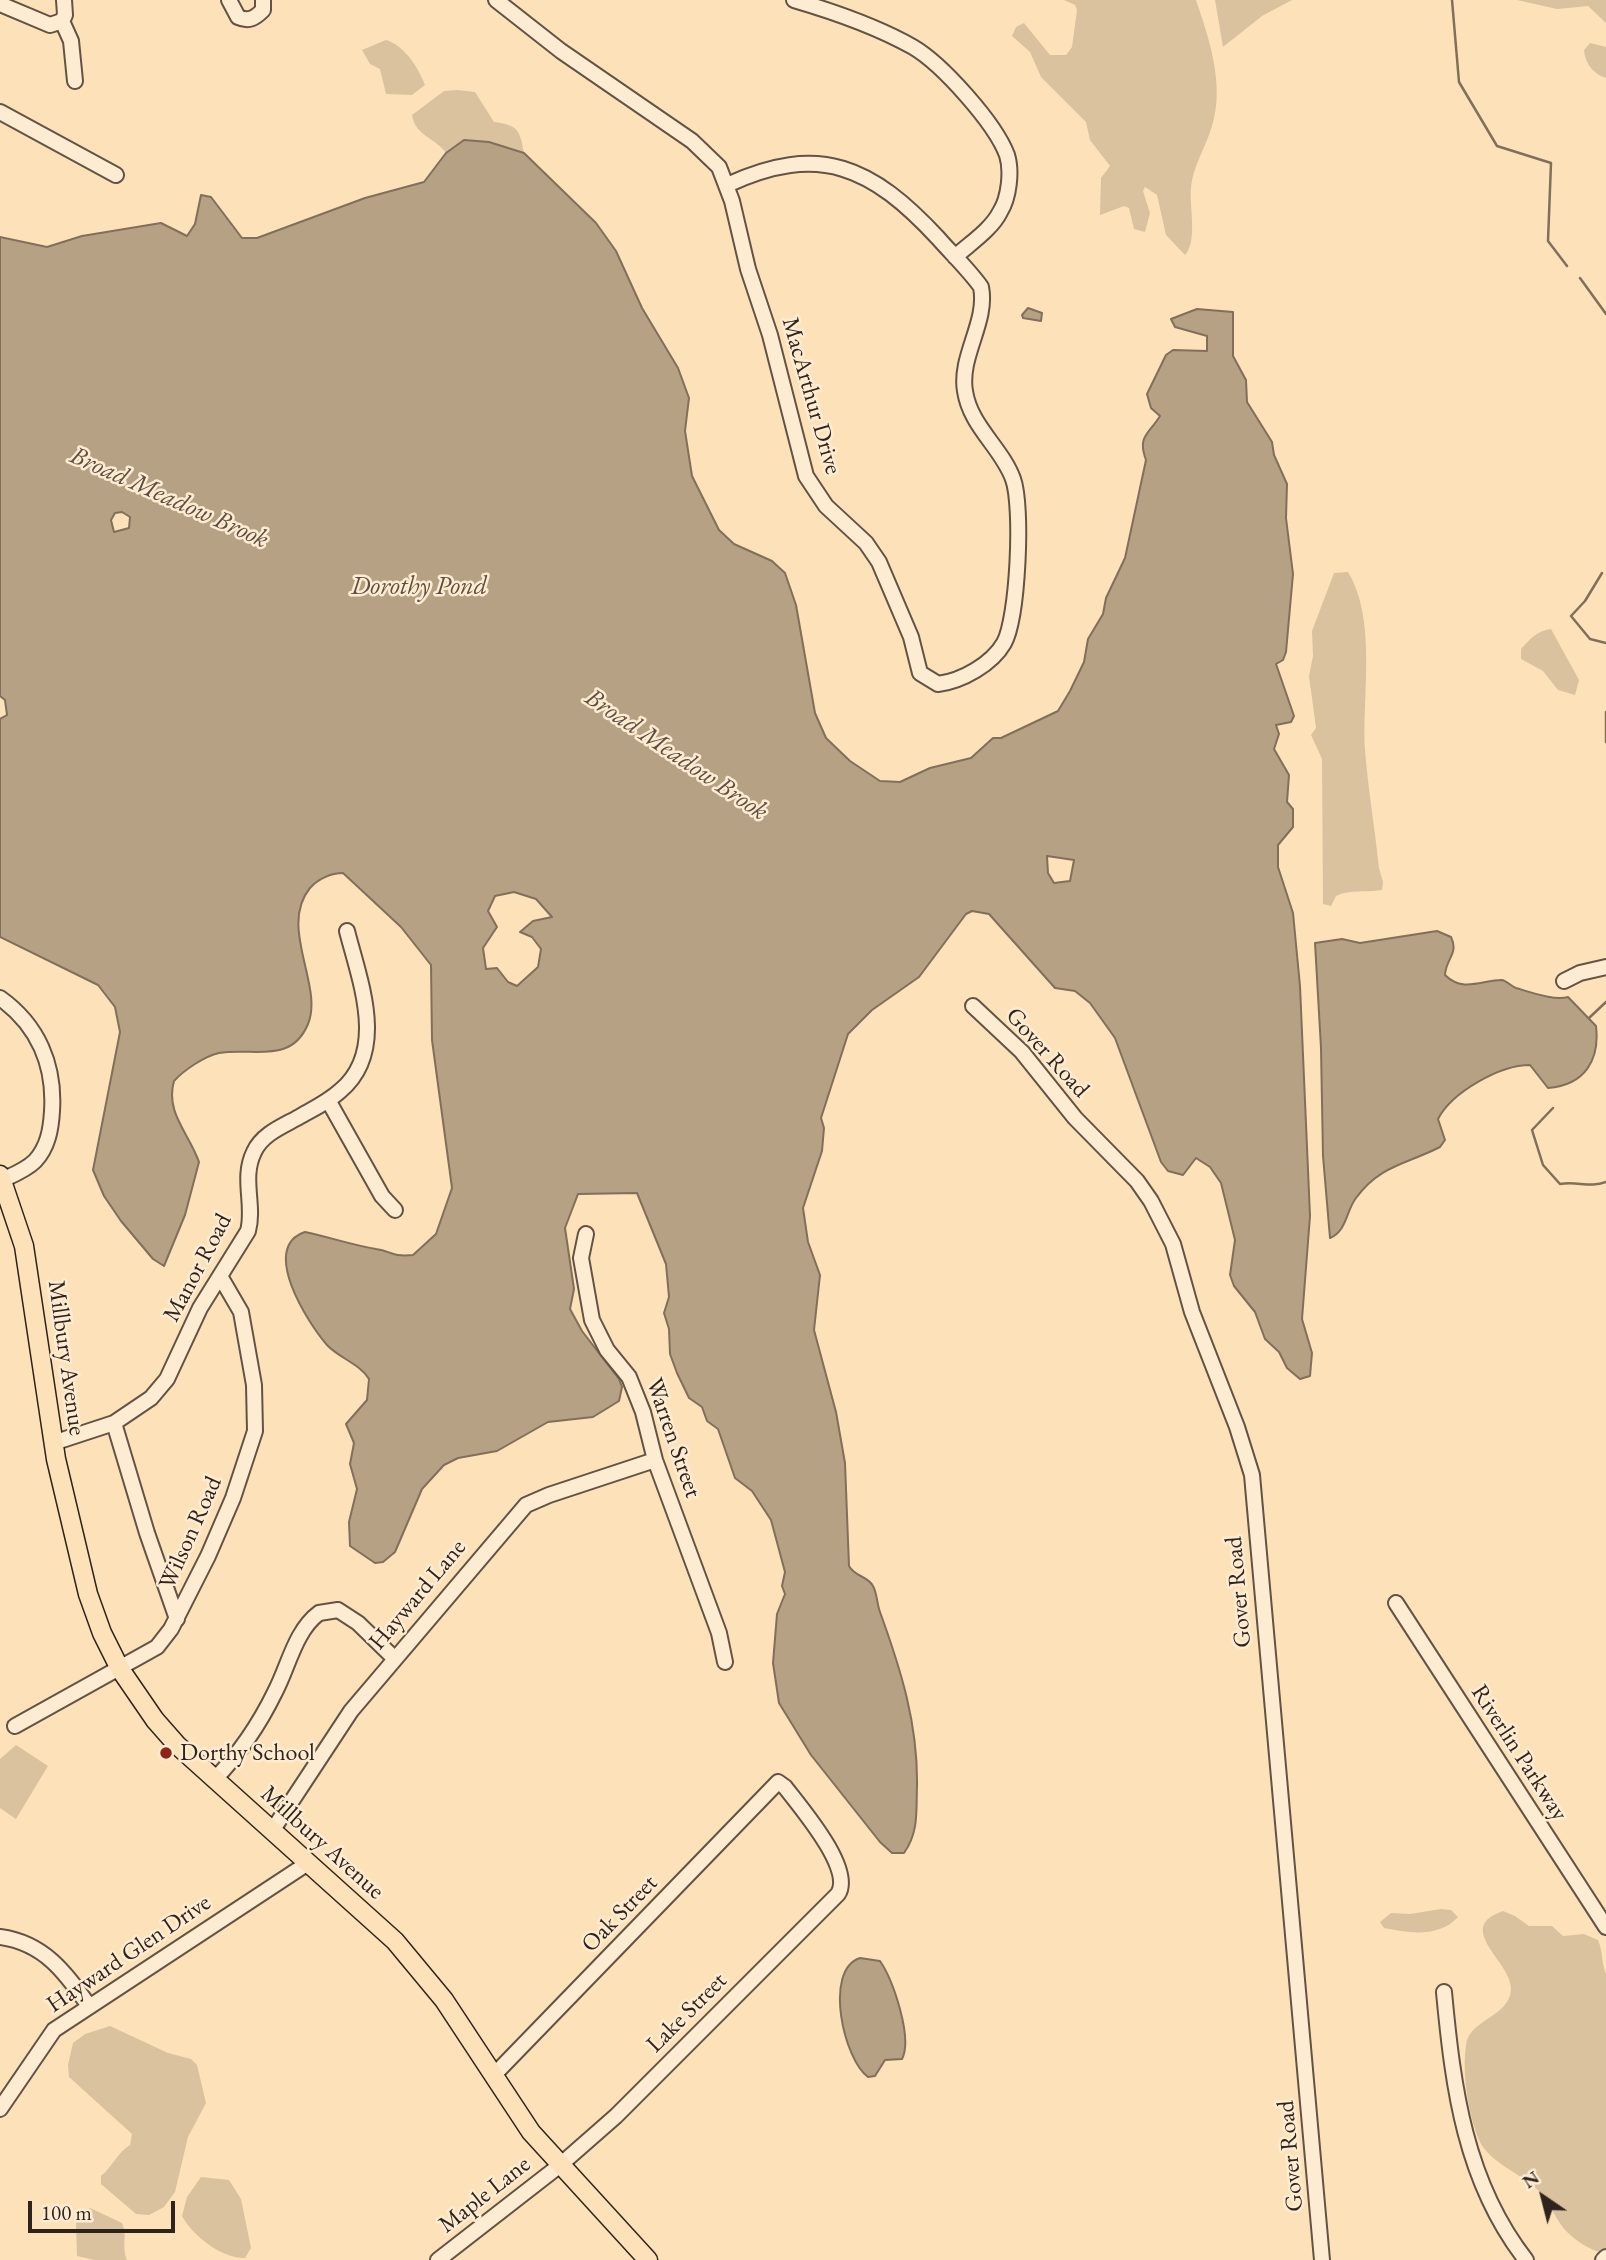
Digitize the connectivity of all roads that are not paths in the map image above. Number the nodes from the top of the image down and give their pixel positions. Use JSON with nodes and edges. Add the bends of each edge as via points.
{"nodes":[{"id":1,"x":64,"y":0,"type":"edge"},
{"id":2,"x":229,"y":0,"type":"edge"},
{"id":3,"x":263,"y":0,"type":"edge"},
{"id":4,"x":496,"y":0,"type":"edge"},
{"id":5,"x":794,"y":0,"type":"edge"},
{"id":6,"x":0,"y":4,"type":"edge"},
{"id":7,"x":512,"y":6,"type":"edge"},
{"id":8,"x":62,"y":22,"type":"junction"},
{"id":9,"x":75,"y":80,"type":"dead end"},
{"id":10,"x":0,"y":111,"type":"edge"},
{"id":11,"x":116,"y":175,"type":"dead end"},
{"id":12,"x":727,"y":185,"type":"junction"},
{"id":13,"x":955,"y":257,"type":"junction"},
{"id":14,"x":347,"y":931,"type":"dead end"},
{"id":15,"x":1606,"y":967,"type":"edge"},
{"id":16,"x":1564,"y":981,"type":"dead end"},
{"id":17,"x":0,"y":998,"type":"edge"},
{"id":18,"x":973,"y":1006,"type":"dead end"},
{"id":19,"x":328,"y":1100,"type":"junction"},
{"id":20,"x":1,"y":1177,"type":"edge"},
{"id":21,"x":395,"y":1210,"type":"dead end"},
{"id":22,"x":586,"y":1234,"type":"dead end"},
{"id":23,"x":220,"y":1276,"type":"junction"},
{"id":24,"x":114,"y":1423,"type":"junction"},
{"id":25,"x":53,"y":1443,"type":"junction"},
{"id":26,"x":655,"y":1460,"type":"junction"},
{"id":27,"x":1396,"y":1603,"type":"dead end"},
{"id":28,"x":177,"y":1619,"type":"junction"},
{"id":29,"x":395,"y":1658,"type":"junction"},
{"id":30,"x":725,"y":1661,"type":"dead end"},
{"id":31,"x":119,"y":1667,"type":"junction"},
{"id":32,"x":15,"y":1726,"type":"dead end"},
{"id":33,"x":214,"y":1780,"type":"junction"},
{"id":34,"x":778,"y":1782,"type":"joint"},
{"id":35,"x":272,"y":1831,"type":"junction"},
{"id":36,"x":309,"y":1863,"type":"junction"},
{"id":37,"x":1606,"y":1927,"type":"edge"},
{"id":38,"x":0,"y":1937,"type":"edge"},
{"id":39,"x":1444,"y":1992,"type":"dead end"},
{"id":40,"x":89,"y":2006,"type":"junction"},
{"id":41,"x":493,"y":2076,"type":"junction"},
{"id":42,"x":0,"y":2109,"type":"edge"},
{"id":43,"x":559,"y":2166,"type":"junction"},
{"id":44,"x":438,"y":2260,"type":"edge"},
{"id":45,"x":648,"y":2260,"type":"edge"},
{"id":46,"x":1322,"y":2260,"type":"edge"},
{"id":47,"x":1525,"y":2260,"type":"edge"}],
"edges":[{"from":1,"to":8,"type":"street"},
{"from":2,"to":3,"type":"street","via":[[238,18],[246,20],[263,10]]},
{"from":4,"to":7,"type":"street","name":"MacArthur Drive"},
{"from":5,"to":13,"type":"street","via":[[857,20],[938,64],[998,139],[1009,170],[1000,214]]},
{"from":6,"to":8,"type":"street","via":[[50,25]]},
{"from":7,"to":12,"type":"street","name":"MacArthur Drive","via":[[561,51],[713,159]]},
{"from":8,"to":9,"type":"street","via":[[71,41]]},
{"from":10,"to":11,"type":"street"},
{"from":12,"to":13,"type":"street","via":[[790,163],[824,163],[850,170],[888,191]]},
{"from":12,"to":13,"type":"street","name":"MacArthur Drive","via":[[806,477],[826,506],[873,552],[900,607],[920,673],[938,684],[969,673],[1000,648],[1011,618],[1015,584],[1015,486],[974,417],[964,386],[982,293]]},
{"from":14,"to":19,"type":"street","name":"Manor Road","via":[[364,1004],[367,1044],[353,1079]]},
{"from":15,"to":16,"type":"street"},
{"from":17,"to":20,"type":"street","via":[[30,1026],[51,1073],[53,1099],[47,1142],[34,1163]]},
{"from":18,"to":46,"type":"street","name":"Gover Road","via":[[1022,1052],[1151,1201],[1173,1244],[1192,1312],[1252,1475]]},
{"from":19,"to":21,"type":"street","via":[[382,1196]]},
{"from":19,"to":23,"type":"street","name":"Manor Road","via":[[258,1145],[248,1169],[248,1231]]},
{"from":20,"to":25,"type":"main road","name":"Millbury Avenue","via":[[24,1246]]},
{"from":22,"to":26,"type":"street","name":"Warren Street","via":[[580,1258],[592,1320],[607,1350],[629,1377]]},
{"from":23,"to":24,"type":"street","name":"Manor Road","via":[[167,1379],[142,1405]]},
{"from":23,"to":28,"type":"street","name":"Wilson Road","via":[[241,1312],[254,1385],[255,1431],[233,1498]]},
{"from":24,"to":25,"type":"street","name":"Manor Road"},
{"from":24,"to":28,"type":"street"},
{"from":25,"to":31,"type":"main road","name":"Millbury Avenue","via":[[88,1594]]},
{"from":26,"to":29,"type":"street","name":"Hayward Lane","via":[[526,1505]]},
{"from":26,"to":30,"type":"street","name":"Warren Street","via":[[719,1633]]},
{"from":27,"to":37,"type":"street","name":"Riverlin Parkway"},
{"from":28,"to":31,"type":"street","name":"Wilson Road","via":[[157,1647]]},
{"from":29,"to":33,"type":"street","via":[[338,1610],[320,1613],[299,1638],[243,1751]]},
{"from":29,"to":35,"type":"street","name":"Hayward Lane","via":[[351,1711]]},
{"from":31,"to":32,"type":"street","name":"Wilson Road"},
{"from":31,"to":33,"type":"main road","name":"Millbury Avenue","via":[[155,1720]]},
{"from":33,"to":35,"type":"main road","name":"Millbury Avenue"},
{"from":34,"to":41,"type":"street","name":"Oak Street"},
{"from":34,"to":43,"type":"street","name":"Lake Street","via":[[827,1845],[841,1873],[842,1887],[617,2116]]},
{"from":35,"to":36,"type":"main road","name":"Millbury Avenue"},
{"from":36,"to":40,"type":"street","name":"Hayward Glen Drive"},
{"from":36,"to":41,"type":"main road","name":"Millbury Avenue","via":[[422,1971]]},
{"from":38,"to":40,"type":"street","via":[[34,1946],[48,1955]]},
{"from":39,"to":47,"type":"street","via":[[1461,2121],[1474,2167],[1499,2221]]},
{"from":40,"to":42,"type":"street","name":"Hayward Glen Drive","via":[[54,2030]]},
{"from":41,"to":43,"type":"main road","name":"Millbury Avenue"},
{"from":43,"to":44,"type":"street","name":"Maple Lane"},
{"from":43,"to":45,"type":"main road","name":"Millbury Avenue"}]}
